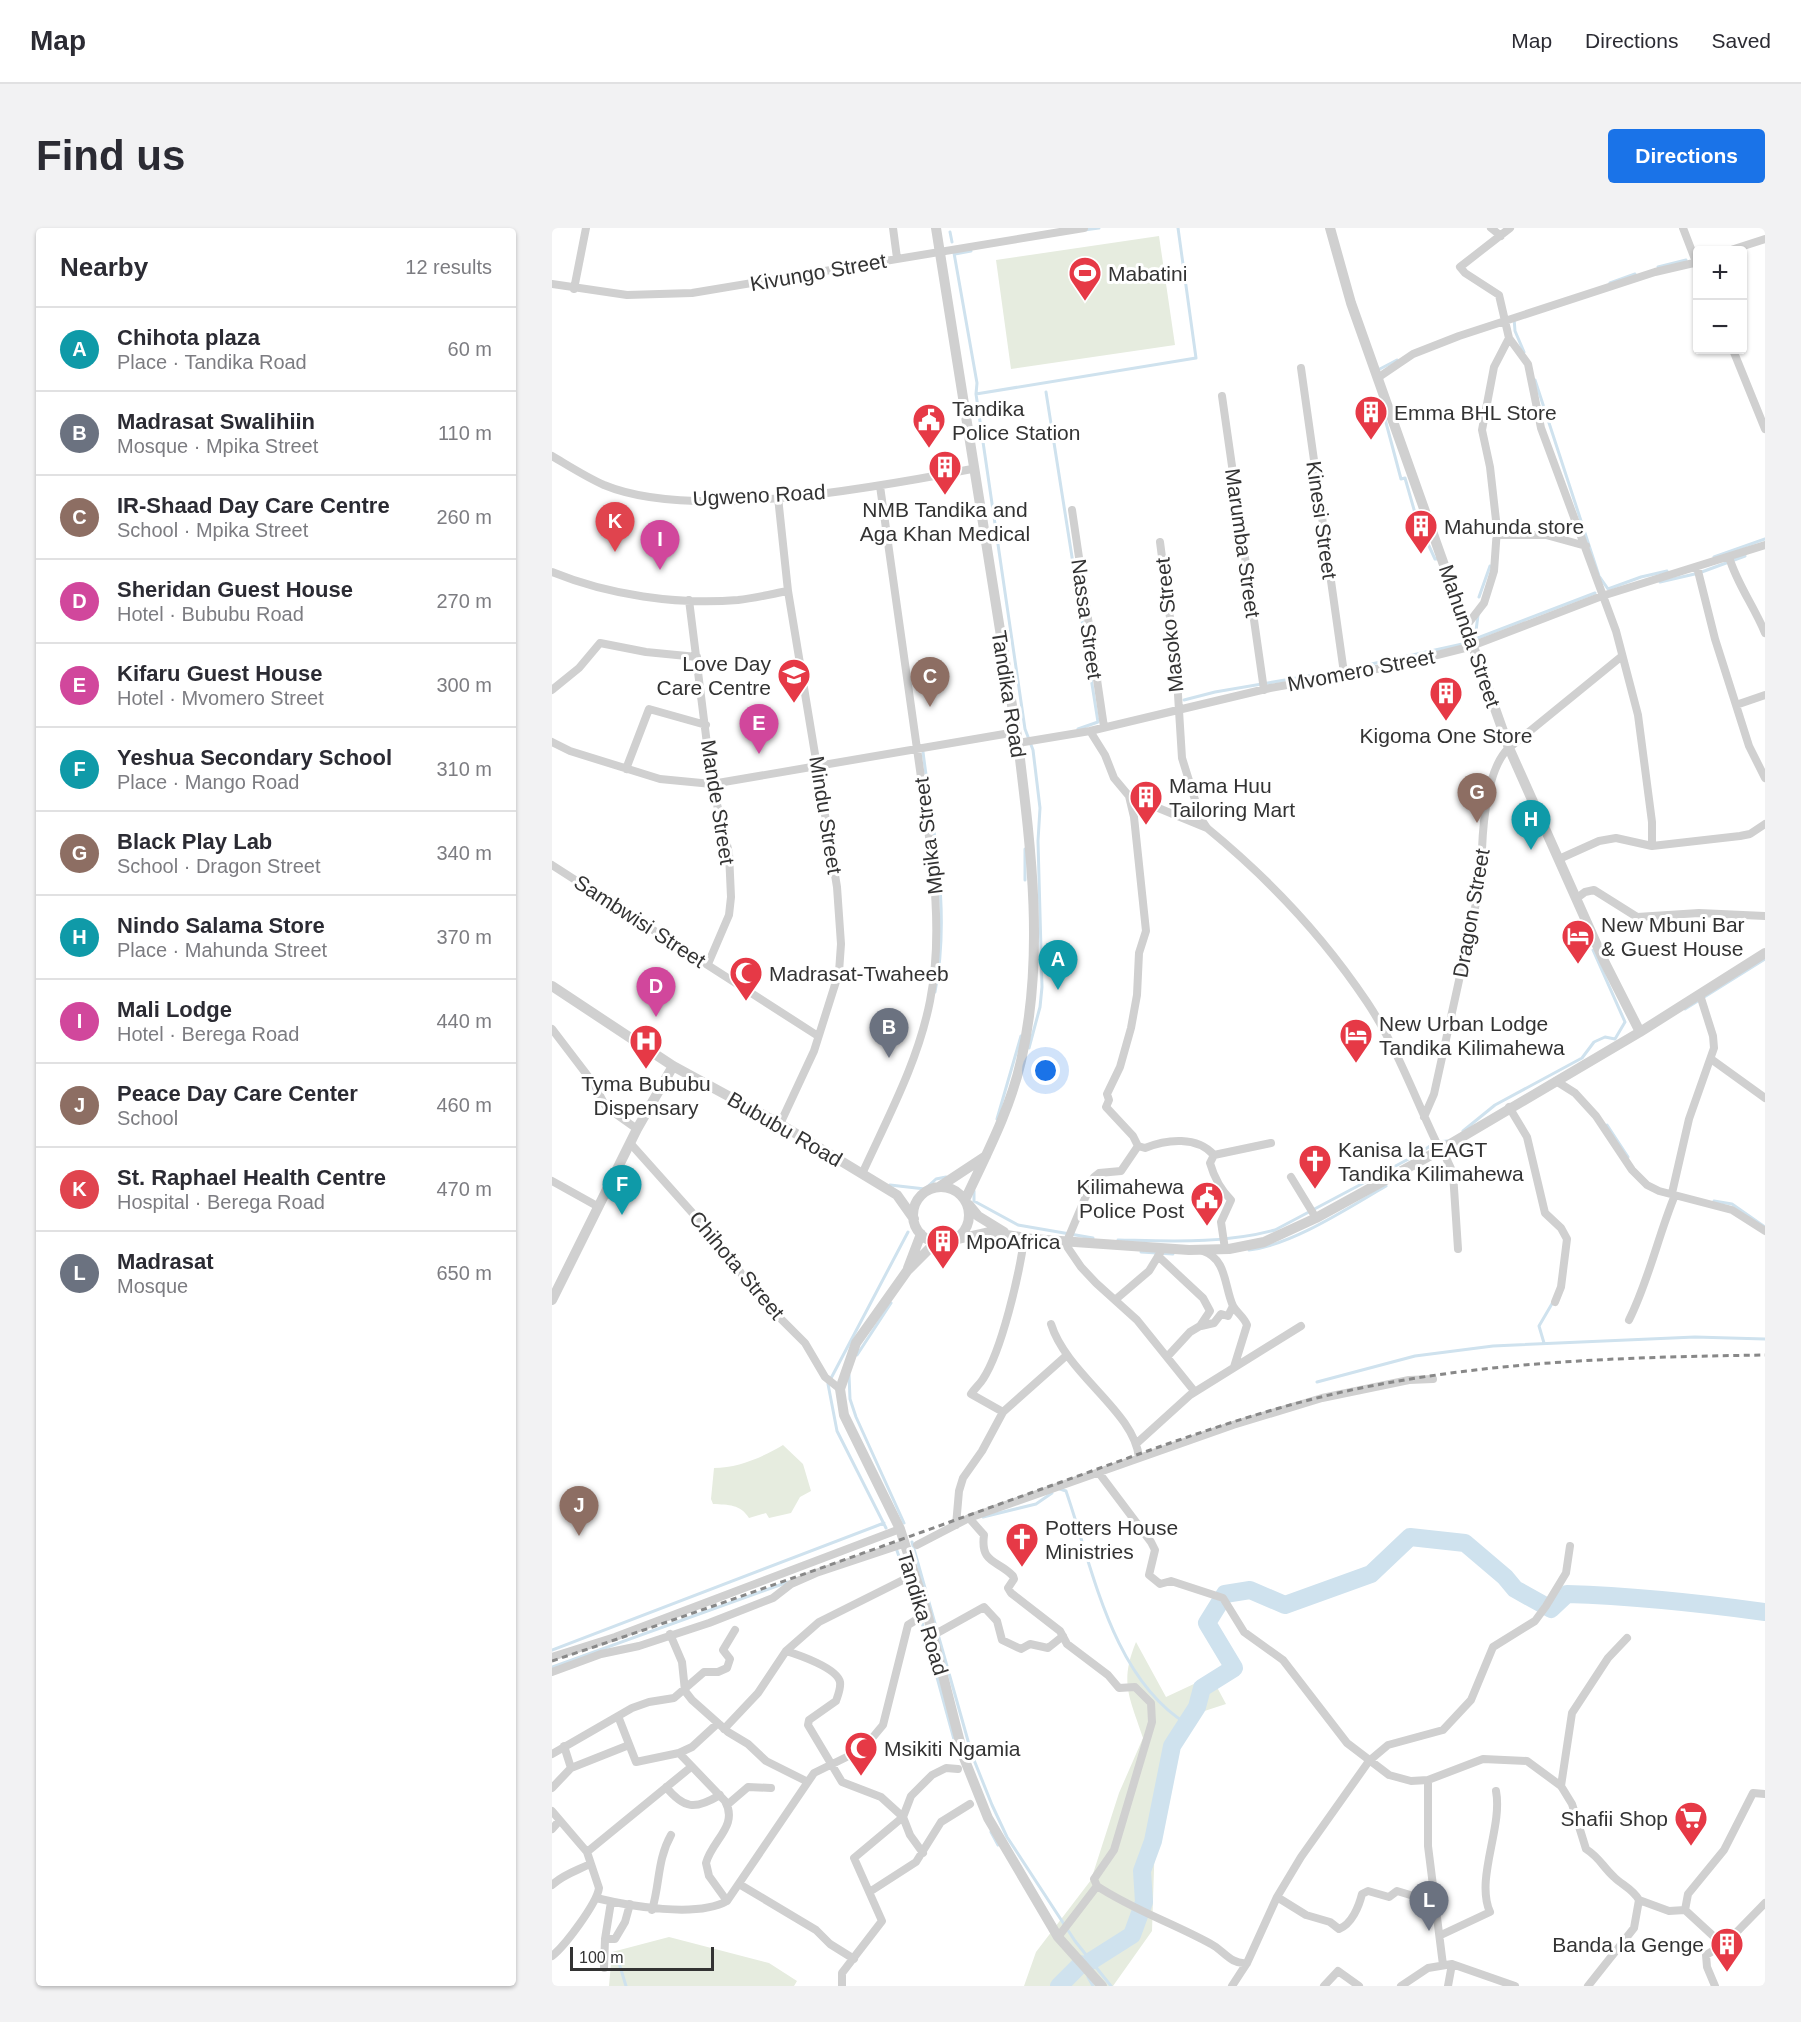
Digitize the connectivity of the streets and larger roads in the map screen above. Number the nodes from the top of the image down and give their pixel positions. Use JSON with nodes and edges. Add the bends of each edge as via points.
{"nodes":[{"id":1,"x":586,"y":228,"type":"edge"},
{"id":2,"x":893,"y":228,"type":"edge"},
{"id":3,"x":936,"y":228,"type":"edge"},
{"id":4,"x":1084,"y":228,"type":"edge"},
{"id":5,"x":1330,"y":228,"type":"edge"},
{"id":6,"x":1491,"y":228,"type":"edge"},
{"id":7,"x":1510,"y":228,"type":"edge"},
{"id":8,"x":1683,"y":228,"type":"edge"},
{"id":9,"x":1501,"y":236,"type":"junction"},
{"id":10,"x":1765,"y":239,"type":"edge"},
{"id":11,"x":1743,"y":246,"type":"edge"},
{"id":12,"x":938,"y":252,"type":"junction"},
{"id":13,"x":1693,"y":254,"type":"edge"},
{"id":14,"x":897,"y":258,"type":"junction"},
{"id":15,"x":1693,"y":265,"type":"edge"},
{"id":16,"x":553,"y":286,"type":"edge"},
{"id":17,"x":574,"y":289,"type":"junction"},
{"id":18,"x":1507,"y":322,"type":"junction"},
{"id":19,"x":1509,"y":338,"type":"junction"},
{"id":20,"x":1735,"y":354,"type":"edge"},
{"id":21,"x":1301,"y":368,"type":"dead end"},
{"id":22,"x":1379,"y":377,"type":"junction"},
{"id":23,"x":1222,"y":396,"type":"dead end"},
{"id":24,"x":1765,"y":429,"type":"edge"},
{"id":25,"x":552,"y":457,"type":"edge"},
{"id":26,"x":972,"y":469,"type":"junction"},
{"id":27,"x":880,"y":486,"type":"junction"},
{"id":28,"x":778,"y":498,"type":"junction"},
{"id":29,"x":1072,"y":510,"type":"dead end"},
{"id":30,"x":1497,"y":535,"type":"junction"},
{"id":31,"x":1160,"y":542,"type":"dead end"},
{"id":32,"x":1765,"y":545,"type":"edge"},
{"id":33,"x":1586,"y":546,"type":"junction"},
{"id":34,"x":1729,"y":557,"type":"junction"},
{"id":35,"x":1697,"y":567,"type":"junction"},
{"id":36,"x":552,"y":572,"type":"edge"},
{"id":37,"x":788,"y":591,"type":"junction"},
{"id":38,"x":1602,"y":596,"type":"junction"},
{"id":39,"x":689,"y":600,"type":"junction"},
{"id":40,"x":1467,"y":625,"type":"junction"},
{"id":41,"x":1765,"y":633,"type":"edge"},
{"id":42,"x":1473,"y":646,"type":"junction"},
{"id":43,"x":1622,"y":656,"type":"junction"},
{"id":44,"x":698,"y":657,"type":"junction"},
{"id":45,"x":1344,"y":673,"type":"junction"},
{"id":46,"x":552,"y":690,"type":"edge"},
{"id":47,"x":1264,"y":690,"type":"junction"},
{"id":48,"x":1765,"y":695,"type":"edge"},
{"id":49,"x":1736,"y":705,"type":"junction"},
{"id":50,"x":1178,"y":709,"type":"junction"},
{"id":51,"x":706,"y":724,"type":"junction"},
{"id":52,"x":1104,"y":727,"type":"junction"},
{"id":53,"x":1090,"y":731,"type":"junction"},
{"id":54,"x":1017,"y":737,"type":"junction"},
{"id":55,"x":552,"y":742,"type":"edge"},
{"id":56,"x":1509,"y":748,"type":"junction"},
{"id":57,"x":917,"y":750,"type":"junction"},
{"id":58,"x":818,"y":765,"type":"junction"},
{"id":59,"x":626,"y":770,"type":"junction"},
{"id":60,"x":1765,"y":777,"type":"edge"},
{"id":61,"x":712,"y":784,"type":"junction"},
{"id":62,"x":1129,"y":796,"type":"junction"},
{"id":63,"x":1765,"y":824,"type":"edge"},
{"id":64,"x":1206,"y":828,"type":"junction"},
{"id":65,"x":1652,"y":846,"type":"junction"},
{"id":66,"x":1559,"y":859,"type":"junction"},
{"id":67,"x":552,"y":865,"type":"edge"},
{"id":68,"x":1577,"y":898,"type":"junction"},
{"id":69,"x":1765,"y":916,"type":"edge"},
{"id":70,"x":1765,"y":953,"type":"edge"},
{"id":71,"x":708,"y":964,"type":"junction"},
{"id":72,"x":552,"y":986,"type":"edge"},
{"id":73,"x":1700,"y":995,"type":"junction"},
{"id":74,"x":552,"y":1029,"type":"edge"},
{"id":75,"x":1640,"y":1032,"type":"junction"},
{"id":76,"x":818,"y":1036,"type":"junction"},
{"id":77,"x":1711,"y":1059,"type":"junction"},
{"id":78,"x":673,"y":1066,"type":"junction"},
{"id":79,"x":1556,"y":1081,"type":"junction"},
{"id":80,"x":1765,"y":1098,"type":"edge"},
{"id":81,"x":1509,"y":1107,"type":"junction"},
{"id":82,"x":1424,"y":1117,"type":"junction"},
{"id":83,"x":780,"y":1124,"type":"junction"},
{"id":84,"x":637,"y":1129,"type":"junction"},
{"id":85,"x":630,"y":1143,"type":"junction"},
{"id":86,"x":1271,"y":1143,"type":"dead end"},
{"id":87,"x":1138,"y":1146,"type":"junction"},
{"id":88,"x":1441,"y":1149,"type":"junction"},
{"id":89,"x":1215,"y":1155,"type":"junction"},
{"id":90,"x":986,"y":1156,"type":"junction"},
{"id":91,"x":862,"y":1174,"type":"junction"},
{"id":92,"x":1292,"y":1178,"type":"dead end"},
{"id":93,"x":552,"y":1181,"type":"edge"},
{"id":94,"x":934,"y":1189,"type":"junction"},
{"id":95,"x":897,"y":1195,"type":"junction"},
{"id":96,"x":1675,"y":1195,"type":"junction"},
{"id":97,"x":966,"y":1202,"type":"junction"},
{"id":98,"x":597,"y":1206,"type":"junction"},
{"id":99,"x":1316,"y":1218,"type":"junction"},
{"id":100,"x":914,"y":1219,"type":"junction"},
{"id":101,"x":1765,"y":1231,"type":"edge"},
{"id":102,"x":1006,"y":1233,"type":"junction"},
{"id":103,"x":921,"y":1234,"type":"junction"},
{"id":104,"x":1022,"y":1237,"type":"junction"},
{"id":105,"x":954,"y":1240,"type":"junction"},
{"id":106,"x":1063,"y":1241,"type":"junction"},
{"id":107,"x":936,"y":1242,"type":"junction"},
{"id":108,"x":1225,"y":1249,"type":"junction"},
{"id":109,"x":1458,"y":1249,"type":"dead end"},
{"id":110,"x":1200,"y":1250,"type":"junction"},
{"id":111,"x":1160,"y":1252,"type":"junction"},
{"id":112,"x":907,"y":1271,"type":"junction"},
{"id":113,"x":555,"y":1288,"type":"edge"},
{"id":114,"x":1114,"y":1299,"type":"junction"},
{"id":115,"x":552,"y":1300,"type":"edge"},
{"id":116,"x":1555,"y":1302,"type":"dead end"},
{"id":117,"x":1233,"y":1306,"type":"junction"},
{"id":118,"x":1629,"y":1320,"type":"dead end"},
{"id":119,"x":1051,"y":1324,"type":"dead end"},
{"id":120,"x":1200,"y":1326,"type":"junction"},
{"id":121,"x":1301,"y":1326,"type":"dead end"},
{"id":122,"x":1067,"y":1355,"type":"junction"},
{"id":123,"x":1167,"y":1357,"type":"junction"},
{"id":124,"x":1234,"y":1367,"type":"junction"},
{"id":125,"x":1433,"y":1379,"type":"dead end"},
{"id":126,"x":840,"y":1389,"type":"junction"},
{"id":127,"x":1195,"y":1392,"type":"junction"},
{"id":128,"x":1003,"y":1412,"type":"junction"},
{"id":129,"x":1137,"y":1443,"type":"junction"},
{"id":130,"x":1139,"y":1458,"type":"junction"},
{"id":131,"x":1099,"y":1473,"type":"junction"},
{"id":132,"x":969,"y":1518,"type":"junction"},
{"id":133,"x":956,"y":1525,"type":"junction"},
{"id":134,"x":900,"y":1529,"type":"junction"},
{"id":135,"x":903,"y":1544,"type":"junction"},
{"id":136,"x":917,"y":1545,"type":"dead end"},
{"id":137,"x":1570,"y":1546,"type":"dead end"},
{"id":138,"x":913,"y":1575,"type":"junction"},
{"id":139,"x":927,"y":1613,"type":"junction"},
{"id":140,"x":735,"y":1630,"type":"dead end"},
{"id":141,"x":930,"y":1632,"type":"junction"},
{"id":142,"x":670,"y":1634,"type":"junction"},
{"id":143,"x":1063,"y":1636,"type":"junction"},
{"id":144,"x":1627,"y":1638,"type":"dead end"},
{"id":145,"x":786,"y":1651,"type":"junction"},
{"id":146,"x":552,"y":1657,"type":"edge"},
{"id":147,"x":552,"y":1672,"type":"edge"},
{"id":148,"x":685,"y":1691,"type":"junction"},
{"id":149,"x":618,"y":1716,"type":"junction"},
{"id":150,"x":721,"y":1726,"type":"junction"},
{"id":151,"x":629,"y":1745,"type":"junction"},
{"id":152,"x":564,"y":1746,"type":"junction"},
{"id":153,"x":679,"y":1753,"type":"junction"},
{"id":154,"x":552,"y":1754,"type":"edge"},
{"id":155,"x":1370,"y":1761,"type":"junction"},
{"id":156,"x":831,"y":1764,"type":"junction"},
{"id":157,"x":691,"y":1767,"type":"junction"},
{"id":158,"x":571,"y":1768,"type":"junction"},
{"id":159,"x":958,"y":1769,"type":"dead end"},
{"id":160,"x":1428,"y":1780,"type":"junction"},
{"id":161,"x":808,"y":1782,"type":"junction"},
{"id":162,"x":1561,"y":1786,"type":"junction"},
{"id":163,"x":666,"y":1787,"type":"junction"},
{"id":164,"x":552,"y":1788,"type":"edge"},
{"id":165,"x":771,"y":1788,"type":"dead end"},
{"id":166,"x":1496,"y":1791,"type":"dead end"},
{"id":167,"x":1765,"y":1794,"type":"edge"},
{"id":168,"x":720,"y":1795,"type":"junction"},
{"id":169,"x":970,"y":1804,"type":"dead end"},
{"id":170,"x":728,"y":1805,"type":"junction"},
{"id":171,"x":552,"y":1811,"type":"edge"},
{"id":172,"x":903,"y":1817,"type":"junction"},
{"id":173,"x":559,"y":1821,"type":"junction"},
{"id":174,"x":552,"y":1829,"type":"edge"},
{"id":175,"x":671,"y":1835,"type":"dead end"},
{"id":176,"x":587,"y":1852,"type":"junction"},
{"id":177,"x":923,"y":1852,"type":"junction"},
{"id":178,"x":590,"y":1864,"type":"junction"},
{"id":179,"x":739,"y":1884,"type":"junction"},
{"id":180,"x":552,"y":1885,"type":"edge"},
{"id":181,"x":1097,"y":1886,"type":"junction"},
{"id":182,"x":871,"y":1891,"type":"junction"},
{"id":183,"x":1434,"y":1897,"type":"junction"},
{"id":184,"x":596,"y":1898,"type":"junction"},
{"id":185,"x":1277,"y":1898,"type":"junction"},
{"id":186,"x":1639,"y":1900,"type":"junction"},
{"id":187,"x":728,"y":1901,"type":"junction"},
{"id":188,"x":611,"y":1902,"type":"junction"},
{"id":189,"x":1765,"y":1903,"type":"edge"},
{"id":190,"x":630,"y":1904,"type":"junction"},
{"id":191,"x":652,"y":1910,"type":"junction"},
{"id":192,"x":1685,"y":1910,"type":"junction"},
{"id":193,"x":1441,"y":1935,"type":"junction"},
{"id":194,"x":1058,"y":1937,"type":"junction"},
{"id":195,"x":605,"y":1939,"type":"junction"},
{"id":196,"x":1723,"y":1945,"type":"junction"},
{"id":197,"x":552,"y":1956,"type":"edge"},
{"id":198,"x":854,"y":1959,"type":"junction"},
{"id":199,"x":1247,"y":1963,"type":"junction"},
{"id":200,"x":1448,"y":1964,"type":"junction"},
{"id":201,"x":604,"y":1968,"type":"dead end"},
{"id":202,"x":842,"y":1986,"type":"edge"},
{"id":203,"x":1102,"y":1986,"type":"edge"},
{"id":204,"x":1232,"y":1986,"type":"edge"},
{"id":205,"x":1324,"y":1986,"type":"edge"},
{"id":206,"x":1359,"y":1986,"type":"edge"},
{"id":207,"x":1401,"y":1986,"type":"edge"},
{"id":208,"x":1448,"y":1986,"type":"edge"},
{"id":209,"x":1515,"y":1986,"type":"edge"},
{"id":210,"x":1588,"y":1986,"type":"edge"},
{"id":211,"x":1715,"y":1986,"type":"edge"}],
"edges":[{"from":1,"to":17,"type":"street"},
{"from":2,"to":14,"type":"street"},
{"from":3,"to":12,"type":"street","name":"Tandika Road"},
{"from":4,"to":12,"type":"street","name":"Kivungo Street"},
{"from":5,"to":22,"type":"street","name":"Mahunda Street","via":[[1351,303]]},
{"from":6,"to":9,"type":"street"},
{"from":7,"to":9,"type":"street"},
{"from":8,"to":13,"type":"street"},
{"from":9,"to":18,"type":"street","via":[[1460,267],[1499,295]]},
{"from":10,"to":11,"type":"street"},
{"from":12,"to":14,"type":"street","name":"Kivungo Street"},
{"from":12,"to":26,"type":"street","name":"Tandika Road"},
{"from":14,"to":17,"type":"street","name":"Kivungo Street","via":[[692,293],[627,295]]},
{"from":15,"to":18,"type":"street","via":[[1655,272]]},
{"from":16,"to":17,"type":"street","name":"Kivungo Street"},
{"from":18,"to":19,"type":"street"},
{"from":18,"to":22,"type":"street","via":[[1413,354]]},
{"from":19,"to":30,"type":"street","via":[[1494,367],[1482,430]]},
{"from":19,"to":33,"type":"street","via":[[1528,364],[1541,428]]},
{"from":20,"to":24,"type":"street"},
{"from":21,"to":45,"type":"street","name":"Kinesi Street"},
{"from":22,"to":40,"type":"street","name":"Mahunda Street"},
{"from":23,"to":47,"type":"street","name":"Marumba Street"},
{"from":25,"to":28,"type":"street","name":"Ugweno Road","via":[[605,485],[650,497]]},
{"from":26,"to":27,"type":"street","name":"Ugweno Road"},
{"from":26,"to":54,"type":"street","name":"Tandika Road"},
{"from":27,"to":28,"type":"street","name":"Ugweno Road"},
{"from":27,"to":57,"type":"street","name":"Mpika Street"},
{"from":28,"to":37,"type":"street","name":"Mindu Street"},
{"from":29,"to":52,"type":"street","name":"Nassa Street"},
{"from":30,"to":33,"type":"street","via":[[1546,535]]},
{"from":30,"to":40,"type":"street","via":[[1494,571],[1484,603]]},
{"from":31,"to":50,"type":"street","name":"Masoko Street"},
{"from":32,"to":34,"type":"street","name":"Mvomero Street"},
{"from":33,"to":38,"type":"street"},
{"from":34,"to":35,"type":"street","name":"Mvomero Street"},
{"from":34,"to":41,"type":"street","via":[[1734,577]]},
{"from":35,"to":38,"type":"street","name":"Mvomero Street"},
{"from":35,"to":49,"type":"street"},
{"from":36,"to":39,"type":"street","via":[[602,589]]},
{"from":37,"to":39,"type":"street","via":[[738,600]]},
{"from":37,"to":58,"type":"street","name":"Mindu Street"},
{"from":38,"to":42,"type":"street","name":"Mvomero Street"},
{"from":38,"to":43,"type":"street"},
{"from":39,"to":44,"type":"street","name":"Mande Street"},
{"from":40,"to":42,"type":"street","name":"Mahunda Street"},
{"from":42,"to":45,"type":"street","name":"Mvomero Street","via":[[1394,666]]},
{"from":42,"to":56,"type":"street","name":"Mahunda Street"},
{"from":43,"to":56,"type":"street","name":"Dragon Street"},
{"from":43,"to":65,"type":"street","via":[[1638,715]]},
{"from":44,"to":46,"type":"street","via":[[646,652],[604,642]]},
{"from":44,"to":51,"type":"street","name":"Mande Street"},
{"from":45,"to":47,"type":"street","name":"Mvomero Street"},
{"from":47,"to":50,"type":"street","name":"Mvomero Street"},
{"from":48,"to":49,"type":"street"},
{"from":49,"to":60,"type":"street","via":[[1749,746]]},
{"from":50,"to":52,"type":"street","name":"Mvomero Street"},
{"from":50,"to":64,"type":"street","name":"Masoko Street","via":[[1182,758]]},
{"from":51,"to":59,"type":"street","via":[[649,709]]},
{"from":51,"to":61,"type":"street","name":"Mande Street"},
{"from":52,"to":53,"type":"street","name":"Mvomero Street"},
{"from":53,"to":54,"type":"street","name":"Mvomero Street"},
{"from":53,"to":62,"type":"street","via":[[1114,778]]},
{"from":54,"to":57,"type":"street","name":"Mvomero Street"},
{"from":54,"to":90,"type":"street","name":"Tandika Road","via":[[1027,816],[1035,964],[1021,1062]]},
{"from":55,"to":59,"type":"street","name":"Mvomero Street"},
{"from":56,"to":66,"type":"street","name":"Mahunda Street"},
{"from":56,"to":82,"type":"street","name":"Dragon Street","via":[[1496,765],[1484,835],[1482,876],[1434,1094]]},
{"from":57,"to":58,"type":"street","name":"Mvomero Street"},
{"from":57,"to":91,"type":"street","name":"Mpika Street","via":[[935,891],[936,955],[931,999],[906,1079]]},
{"from":58,"to":61,"type":"street","name":"Mvomero Street"},
{"from":58,"to":76,"type":"street","name":"Mindu Street","via":[[837,887],[841,944],[839,972]]},
{"from":59,"to":61,"type":"street","name":"Mvomero Street","via":[[660,779]]},
{"from":61,"to":71,"type":"street","name":"Mande Street","via":[[729,853],[731,897],[723,931]]},
{"from":62,"to":64,"type":"street"},
{"from":62,"to":87,"type":"street","via":[[1146,932],[1139,953],[1131,1028],[1120,1067],[1107,1091],[1107,1109]]},
{"from":63,"to":65,"type":"street","via":[[1740,836]]},
{"from":64,"to":82,"type":"street","via":[[1291,905],[1346,973],[1368,1004]]},
{"from":65,"to":66,"type":"street","via":[[1616,838],[1599,841]]},
{"from":66,"to":68,"type":"street","name":"Mahunda Street"},
{"from":67,"to":71,"type":"street","name":"Sambwisi Street"},
{"from":68,"to":69,"type":"street","via":[[1594,890],[1637,917],[1699,913]]},
{"from":68,"to":75,"type":"street","name":"Mahunda Street"},
{"from":70,"to":73,"type":"street"},
{"from":71,"to":76,"type":"street","name":"Sambwisi Street","via":[[759,1001]]},
{"from":72,"to":78,"type":"street","name":"Bububu Road"},
{"from":73,"to":75,"type":"street"},
{"from":73,"to":77,"type":"street","via":[[1713,1036]]},
{"from":74,"to":84,"type":"street","via":[[594,1084],[606,1107]]},
{"from":75,"to":79,"type":"street"},
{"from":76,"to":83,"type":"street","name":"Mindu Street","via":[[804,1077]]},
{"from":77,"to":80,"type":"street"},
{"from":77,"to":96,"type":"street","via":[[1689,1119],[1672,1193]]},
{"from":78,"to":83,"type":"street","name":"Bububu Road"},
{"from":78,"to":84,"type":"street"},
{"from":79,"to":81,"type":"street"},
{"from":79,"to":96,"type":"street","via":[[1575,1093],[1596,1116],[1641,1180]]},
{"from":81,"to":88,"type":"street"},
{"from":81,"to":116,"type":"street","via":[[1527,1137],[1545,1213],[1561,1228],[1568,1244]]},
{"from":82,"to":88,"type":"street"},
{"from":83,"to":91,"type":"street","name":"Bububu Road"},
{"from":84,"to":85,"type":"street"},
{"from":85,"to":98,"type":"street"},
{"from":85,"to":126,"type":"street","name":"Chihota Street","via":[[730,1255],[750,1288],[806,1343],[825,1377]]},
{"from":86,"to":89,"type":"street"},
{"from":87,"to":89,"type":"street","via":[[1182,1140],[1206,1146]]},
{"from":87,"to":106,"type":"street","via":[[1121,1171],[1094,1177]]},
{"from":88,"to":99,"type":"street"},
{"from":88,"to":109,"type":"street","via":[[1453,1173]]},
{"from":89,"to":108,"type":"street","via":[[1210,1163],[1231,1200],[1221,1222]]},
{"from":90,"to":94,"type":"street"},
{"from":90,"to":97,"type":"street","name":"Tandika Road"},
{"from":91,"to":95,"type":"street","name":"Bububu Road"},
{"from":92,"to":99,"type":"street"},
{"from":93,"to":98,"type":"street"},
{"from":94,"to":95,"type":"street"},
{"from":94,"to":97,"type":"street","via":[[954,1190]]},
{"from":94,"to":100,"type":"street","via":[[915,1208]]},
{"from":95,"to":100,"type":"street"},
{"from":96,"to":101,"type":"street","via":[[1732,1210]]},
{"from":96,"to":118,"type":"street"},
{"from":97,"to":102,"type":"street","via":[[978,1216]]},
{"from":97,"to":105,"type":"street","via":[[968,1224]]},
{"from":98,"to":113,"type":"street"},
{"from":99,"to":108,"type":"street","via":[[1264,1242]]},
{"from":100,"to":103,"type":"street"},
{"from":102,"to":104,"type":"street"},
{"from":102,"to":105,"type":"street"},
{"from":103,"to":107,"type":"street"},
{"from":103,"to":112,"type":"street"},
{"from":104,"to":106,"type":"street"},
{"from":104,"to":128,"type":"street","via":[[1019,1276],[998,1346],[983,1379],[971,1394]]},
{"from":105,"to":107,"type":"street"},
{"from":106,"to":111,"type":"street"},
{"from":106,"to":114,"type":"street","via":[[1081,1267]]},
{"from":107,"to":112,"type":"street"},
{"from":108,"to":110,"type":"street"},
{"from":110,"to":111,"type":"street"},
{"from":110,"to":117,"type":"street","via":[[1217,1259]]},
{"from":111,"to":114,"type":"street","via":[[1149,1271]]},
{"from":111,"to":120,"type":"street","via":[[1206,1303],[1210,1311]]},
{"from":112,"to":126,"type":"street","via":[[856,1343]]},
{"from":113,"to":115,"type":"street"},
{"from":114,"to":123,"type":"street"},
{"from":117,"to":120,"type":"street","via":[[1228,1316],[1221,1314],[1214,1323]]},
{"from":117,"to":124,"type":"street","via":[[1247,1325]]},
{"from":119,"to":122,"type":"street"},
{"from":120,"to":123,"type":"street"},
{"from":121,"to":124,"type":"street"},
{"from":122,"to":128,"type":"street"},
{"from":122,"to":129,"type":"street"},
{"from":123,"to":127,"type":"street"},
{"from":124,"to":127,"type":"street"},
{"from":125,"to":130,"type":"street","via":[[1409,1380],[1322,1398]]},
{"from":126,"to":134,"type":"street","name":"Tandika Road","via":[[844,1414]]},
{"from":127,"to":129,"type":"street"},
{"from":128,"to":133,"type":"street","via":[[963,1478]]},
{"from":129,"to":130,"type":"street"},
{"from":130,"to":131,"type":"street"},
{"from":131,"to":132,"type":"street"},
{"from":131,"to":155,"type":"street","via":[[1155,1550],[1149,1575],[1152,1580],[1160,1584],[1171,1581],[1223,1598],[1244,1632],[1283,1660],[1342,1737]]},
{"from":132,"to":133,"type":"street"},
{"from":132,"to":143,"type":"street","via":[[984,1535],[985,1555],[1013,1576],[1009,1590]]},
{"from":133,"to":136,"type":"street"},
{"from":134,"to":135,"type":"street","name":"Tandika Road"},
{"from":134,"to":146,"type":"street"},
{"from":135,"to":138,"type":"street","name":"Tandika Road"},
{"from":135,"to":142,"type":"street","via":[[816,1573],[791,1584],[773,1598]]},
{"from":137,"to":155,"type":"street","via":[[1566,1573],[1546,1606],[1535,1621],[1493,1647],[1470,1701],[1443,1730],[1388,1745]]},
{"from":138,"to":139,"type":"street","name":"Tandika Road"},
{"from":138,"to":145,"type":"street","via":[[828,1617]]},
{"from":139,"to":141,"type":"street","name":"Tandika Road"},
{"from":139,"to":156,"type":"street","via":[[908,1624],[880,1730],[863,1749]]},
{"from":140,"to":148,"type":"street","via":[[723,1650],[730,1659],[729,1666],[717,1672],[704,1672]]},
{"from":141,"to":143,"type":"street","via":[[939,1632],[984,1607],[997,1621],[1002,1640],[1012,1647],[1021,1649],[1030,1644],[1048,1648]]},
{"from":141,"to":194,"type":"street","name":"Tandika Road","via":[[964,1758],[988,1818]]},
{"from":142,"to":147,"type":"street"},
{"from":142,"to":148,"type":"street","via":[[682,1662]]},
{"from":143,"to":181,"type":"street","via":[[1067,1644],[1119,1688],[1130,1686],[1140,1690],[1153,1712],[1114,1850],[1094,1879]]},
{"from":144,"to":162,"type":"street","via":[[1608,1658],[1572,1713]]},
{"from":145,"to":150,"type":"street","via":[[758,1693]]},
{"from":145,"to":156,"type":"street","via":[[825,1667],[840,1681],[836,1701],[808,1725]]},
{"from":148,"to":149,"type":"street"},
{"from":148,"to":150,"type":"street"},
{"from":149,"to":151,"type":"street"},
{"from":149,"to":152,"type":"street"},
{"from":150,"to":153,"type":"street"},
{"from":150,"to":161,"type":"street","via":[[766,1761]]},
{"from":151,"to":153,"type":"street","via":[[636,1762]]},
{"from":151,"to":158,"type":"street"},
{"from":152,"to":154,"type":"street"},
{"from":152,"to":158,"type":"street"},
{"from":153,"to":157,"type":"street"},
{"from":155,"to":160,"type":"street","via":[[1401,1779],[1422,1783]]},
{"from":155,"to":185,"type":"street","via":[[1301,1857]]},
{"from":156,"to":161,"type":"street","via":[[818,1770]]},
{"from":156,"to":172,"type":"street","via":[[842,1782],[874,1792]]},
{"from":157,"to":163,"type":"street"},
{"from":157,"to":168,"type":"street"},
{"from":158,"to":164,"type":"street"},
{"from":159,"to":172,"type":"street","via":[[946,1768],[932,1775],[911,1796]]},
{"from":160,"to":162,"type":"street","via":[[1484,1759],[1510,1758],[1527,1761]]},
{"from":160,"to":183,"type":"street","via":[[1426,1809]]},
{"from":161,"to":179,"type":"street"},
{"from":162,"to":186,"type":"street","via":[[1572,1804],[1586,1848],[1600,1857],[1612,1875]]},
{"from":163,"to":168,"type":"street","via":[[681,1803],[695,1805]]},
{"from":163,"to":176,"type":"street"},
{"from":165,"to":170,"type":"street","via":[[748,1787]]},
{"from":166,"to":193,"type":"street","via":[[1487,1882],[1490,1912]]},
{"from":167,"to":192,"type":"street","via":[[1751,1795],[1724,1850],[1688,1894]]},
{"from":168,"to":170,"type":"street"},
{"from":169,"to":177,"type":"street","via":[[941,1822]]},
{"from":170,"to":187,"type":"street","via":[[729,1820],[706,1863],[709,1876]]},
{"from":171,"to":173,"type":"street"},
{"from":172,"to":177,"type":"street"},
{"from":172,"to":182,"type":"street","via":[[853,1860]]},
{"from":173,"to":174,"type":"street"},
{"from":173,"to":176,"type":"street"},
{"from":175,"to":191,"type":"street","via":[[657,1875],[659,1885]]},
{"from":176,"to":178,"type":"street"},
{"from":177,"to":182,"type":"street","via":[[916,1862]]},
{"from":178,"to":180,"type":"street","via":[[564,1874]]},
{"from":178,"to":184,"type":"street","via":[[598,1882]]},
{"from":179,"to":187,"type":"street"},
{"from":179,"to":198,"type":"street","via":[[816,1930]]},
{"from":181,"to":194,"type":"street"},
{"from":181,"to":199,"type":"street","via":[[1143,1913],[1214,1945],[1240,1964]]},
{"from":182,"to":198,"type":"street","via":[[882,1921]]},
{"from":183,"to":185,"type":"street","via":[[1417,1898],[1398,1891],[1389,1897],[1368,1891],[1362,1894],[1353,1916],[1339,1929]]},
{"from":183,"to":193,"type":"street"},
{"from":184,"to":188,"type":"street"},
{"from":184,"to":197,"type":"street"},
{"from":185,"to":199,"type":"street"},
{"from":186,"to":192,"type":"street","via":[[1669,1911]]},
{"from":186,"to":210,"type":"street","via":[[1634,1928]]},
{"from":187,"to":191,"type":"street","via":[[711,1907]]},
{"from":188,"to":190,"type":"street"},
{"from":188,"to":195,"type":"street"},
{"from":189,"to":196,"type":"street"},
{"from":190,"to":191,"type":"street"},
{"from":190,"to":195,"type":"street","via":[[626,1922],[615,1939]]},
{"from":192,"to":196,"type":"street"},
{"from":193,"to":200,"type":"street"},
{"from":194,"to":203,"type":"street","name":"Tandika Road"},
{"from":195,"to":201,"type":"street"},
{"from":196,"to":211,"type":"street","via":[[1706,1955]]},
{"from":198,"to":202,"type":"street","via":[[842,1973]]},
{"from":199,"to":204,"type":"street"},
{"from":200,"to":207,"type":"street","via":[[1428,1968]]},
{"from":200,"to":208,"type":"street"},
{"from":200,"to":209,"type":"street"},
{"from":205,"to":206,"type":"street","via":[[1338,1971]]}]}
